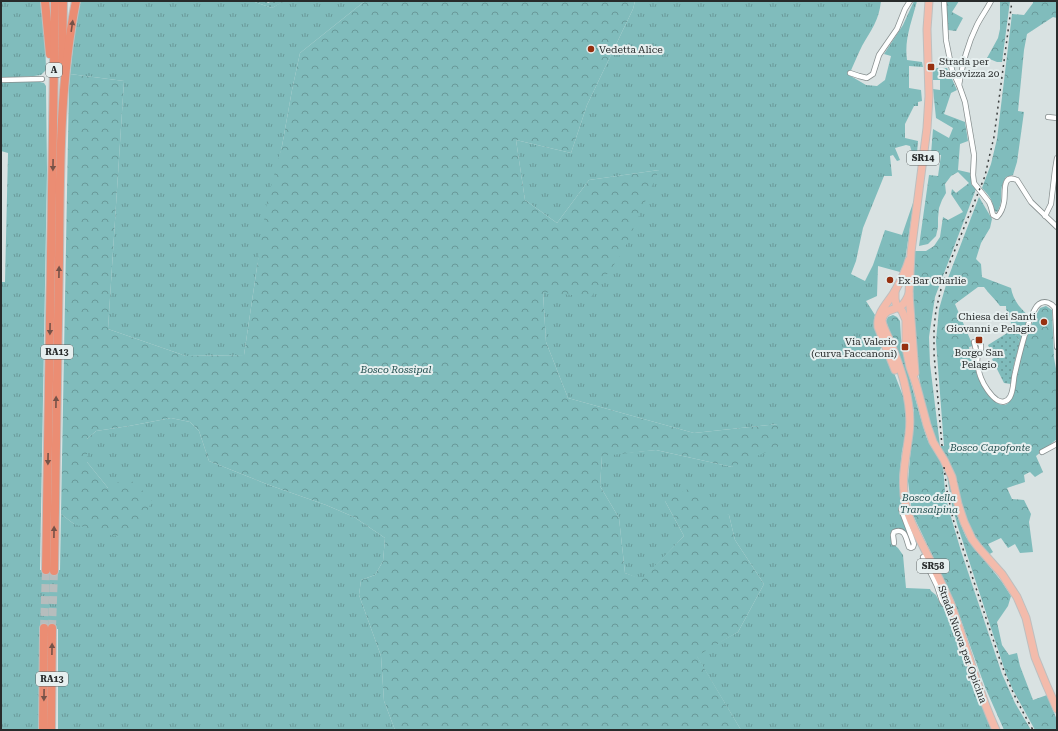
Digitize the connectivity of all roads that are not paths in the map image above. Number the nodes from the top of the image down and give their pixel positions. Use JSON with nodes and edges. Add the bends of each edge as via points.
{"nodes":[{"id":1,"x":45,"y":1,"type":"edge"},
{"id":2,"x":55,"y":1,"type":"edge"},
{"id":3,"x":63,"y":1,"type":"edge"},
{"id":4,"x":76,"y":1,"type":"edge"},
{"id":5,"x":910,"y":1,"type":"edge"},
{"id":6,"x":929,"y":1,"type":"edge"},
{"id":7,"x":944,"y":1,"type":"edge"},
{"id":8,"x":992,"y":1,"type":"edge"},
{"id":9,"x":850,"y":73,"type":"dead end"},
{"id":10,"x":42,"y":79,"type":"dead end"},
{"id":11,"x":1,"y":80,"type":"edge"},
{"id":12,"x":959,"y":85,"type":"junction"},
{"id":13,"x":1048,"y":117,"type":"dead end"},
{"id":14,"x":1057,"y":118,"type":"edge"},
{"id":15,"x":57,"y":136,"type":"junction"},
{"id":16,"x":1057,"y":158,"type":"edge"},
{"id":17,"x":1045,"y":216,"type":"junction"},
{"id":18,"x":1057,"y":227,"type":"edge"},
{"id":19,"x":911,"y":252,"type":"junction"},
{"id":20,"x":895,"y":291,"type":"junction"},
{"id":21,"x":910,"y":294,"type":"junction"},
{"id":22,"x":899,"y":307,"type":"junction"},
{"id":23,"x":884,"y":311,"type":"junction"},
{"id":24,"x":911,"y":319,"type":"junction"},
{"id":25,"x":906,"y":334,"type":"junction"},
{"id":26,"x":1057,"y":347,"type":"edge"},
{"id":27,"x":978,"y":356,"type":"dead end"},
{"id":28,"x":916,"y":384,"type":"junction"},
{"id":29,"x":1057,"y":444,"type":"edge"},
{"id":30,"x":1042,"y":452,"type":"dead end"},
{"id":31,"x":906,"y":506,"type":"junction"},
{"id":32,"x":894,"y":543,"type":"dead end"},
{"id":33,"x":922,"y":557,"type":"dead end"},
{"id":34,"x":50,"y":570,"type":"tunnel mouth"},
{"id":35,"x":950,"y":602,"type":"junction"},
{"id":36,"x":1057,"y":709,"type":"edge"},
{"id":37,"x":43,"y":730,"type":"edge"},
{"id":38,"x":51,"y":730,"type":"edge"},
{"id":39,"x":996,"y":730,"type":"edge"}],
"edges":[{"from":1,"to":15,"type":"highway","number":"RA13"},
{"from":2,"to":15,"type":"highway","number":"A"},
{"from":3,"to":15,"type":"highway","number":"A"},
{"from":15,"to":4,"type":"highway","number":"RA13","one_way":true},
{"from":5,"to":9,"type":"street","via":[[897,29],[879,55],[873,74],[867,78]]},
{"from":6,"to":19,"type":"main road","number":"SR14","via":[[927,128]]},
{"from":7,"to":12,"type":"street","via":[[946,40],[952,70]]},
{"from":8,"to":12,"type":"street","via":[[968,44]]},
{"from":10,"to":11,"type":"street"},
{"from":12,"to":17,"type":"street","via":[[965,102],[974,155],[974,183],[989,202],[992,215],[997,217],[1001,212],[1006,181],[1014,178]]},
{"from":13,"to":14,"type":"street"},
{"from":15,"to":34,"type":"highway","number":"RA13"},
{"from":16,"to":17,"type":"street","via":[[1052,204]]},
{"from":17,"to":18,"type":"street"},
{"from":19,"to":20,"type":"main road","number":"SR14"},
{"from":19,"to":21,"type":"main road","number":"SR14"},
{"from":20,"to":22,"type":"main road","via":[[896,304]]},
{"from":20,"to":23,"type":"main road"},
{"from":21,"to":22,"type":"main road"},
{"from":21,"to":24,"type":"main road"},
{"from":22,"to":23,"type":"main road"},
{"from":22,"to":24,"type":"main road","via":[[907,312]]},
{"from":22,"to":25,"type":"main road","via":[[905,316]]},
{"from":23,"to":25,"type":"main road","via":[[900,315]]},
{"from":23,"to":31,"type":"main road","name":"Strada Nuova per Opicina","number":"SR58","via":[[882,322],[906,387],[909,408],[910,422],[903,481]]},
{"from":24,"to":28,"type":"main road"},
{"from":25,"to":28,"type":"main road","via":[[908,361]]},
{"from":26,"to":27,"type":"street","via":[[1055,308],[1048,302],[1040,303],[1026,331],[1012,392],[1007,401],[1003,402],[996,399],[983,382],[978,371]]},
{"from":28,"to":36,"type":"main road","via":[[933,442],[952,477],[964,522],[978,547],[1018,597],[1035,657]]},
{"from":29,"to":30,"type":"street"},
{"from":31,"to":32,"type":"street","via":[[901,509],[914,544],[913,547],[909,547],[906,536],[900,531],[894,532]]},
{"from":31,"to":35,"type":"main road","name":"Strada Nuova per Opicina","number":"SR58"},
{"from":33,"to":35,"type":"street","via":[[942,601],[944,604]]},
{"from":35,"to":39,"type":"main road","name":"Strada Nuova per Opicina","number":"SR58"},
{"from":38,"to":37,"type":"highway","number":"RA13","one_way":true,"via":[[48,628]]}]}
